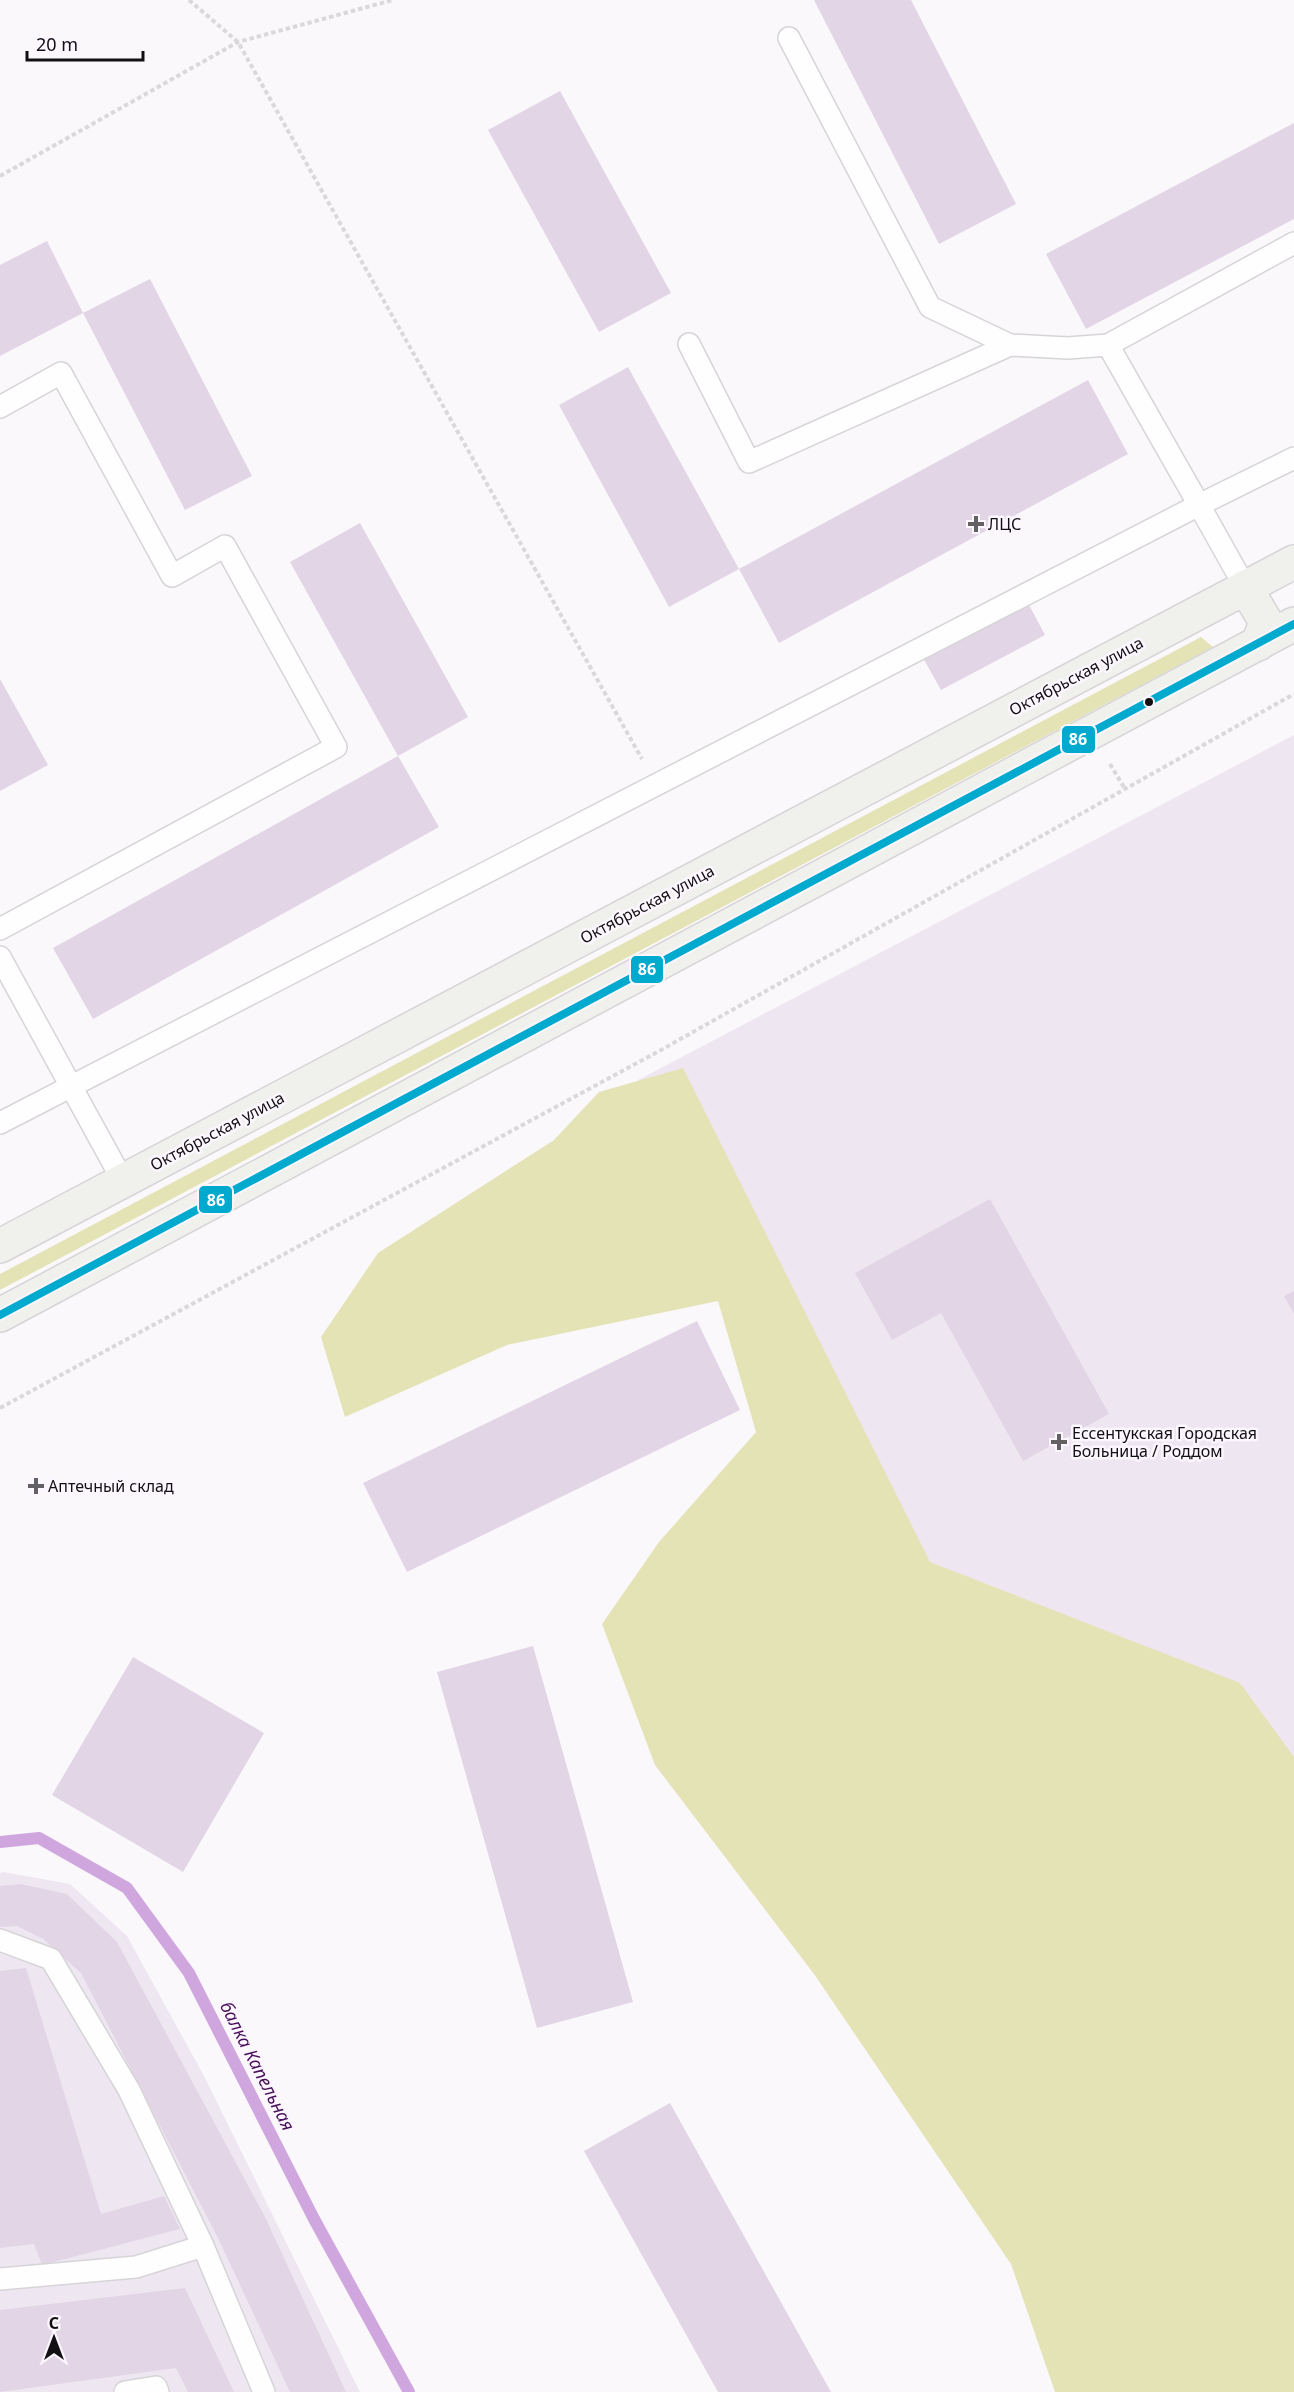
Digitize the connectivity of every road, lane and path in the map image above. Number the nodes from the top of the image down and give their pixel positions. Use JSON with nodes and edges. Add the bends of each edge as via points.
{"nodes":[{"id":1,"x":189,"y":0,"type":"edge"},
{"id":2,"x":393,"y":0,"type":"edge"},
{"id":3,"x":789,"y":38,"type":"dead end"},
{"id":4,"x":238,"y":42,"type":"junction"},
{"id":5,"x":0,"y":176,"type":"edge"},
{"id":6,"x":1294,"y":243,"type":"edge"},
{"id":7,"x":689,"y":344,"type":"dead end"},
{"id":8,"x":1010,"y":345,"type":"junction"},
{"id":9,"x":1108,"y":345,"type":"junction"},
{"id":10,"x":0,"y":407,"type":"edge"},
{"id":11,"x":1294,"y":458,"type":"edge"},
{"id":12,"x":1199,"y":505,"type":"junction"},
{"id":13,"x":1294,"y":562,"type":"edge"},
{"id":14,"x":1245,"y":587,"type":"junction"},
{"id":15,"x":1294,"y":624,"type":"edge"},
{"id":16,"x":1258,"y":644,"type":"junction"},
{"id":17,"x":1294,"y":694,"type":"edge"},
{"id":18,"x":657,"y":786,"type":"junction"},
{"id":19,"x":0,"y":929,"type":"edge"},
{"id":20,"x":0,"y":957,"type":"edge"},
{"id":21,"x":72,"y":1087,"type":"junction"},
{"id":22,"x":0,"y":1124,"type":"edge"},
{"id":23,"x":123,"y":1181,"type":"junction"},
{"id":24,"x":0,"y":1246,"type":"edge"},
{"id":25,"x":0,"y":1315,"type":"edge"},
{"id":26,"x":0,"y":1408,"type":"edge"},
{"id":27,"x":0,"y":1940,"type":"edge"},
{"id":28,"x":203,"y":2246,"type":"junction"},
{"id":29,"x":0,"y":2279,"type":"edge"},
{"id":30,"x":125,"y":2392,"type":"edge"},
{"id":31,"x":158,"y":2392,"type":"edge"},
{"id":32,"x":264,"y":2392,"type":"edge"}],
"edges":[{"from":1,"to":4,"type":"path"},
{"from":2,"to":4,"type":"path"},
{"from":3,"to":8,"type":"lane","via":[[930,307]]},
{"from":4,"to":5,"type":"path"},
{"from":4,"to":18,"type":"path"},
{"from":6,"to":9,"type":"lane"},
{"from":7,"to":8,"type":"lane","via":[[749,462]]},
{"from":8,"to":9,"type":"lane"},
{"from":9,"to":12,"type":"lane"},
{"from":10,"to":19,"type":"lane","via":[[61,373],[172,576],[225,546],[336,747]]},
{"from":11,"to":12,"type":"lane"},
{"from":12,"to":14,"type":"lane"},
{"from":12,"to":18,"type":"lane"},
{"from":13,"to":14,"type":"main road","name":"Октябрьская улица"},
{"from":14,"to":16,"type":"main road","via":[[1266,622]]},
{"from":14,"to":23,"type":"main road","name":"Октябрьская улица"},
{"from":15,"to":16,"type":"main road"},
{"from":16,"to":25,"type":"main road"},
{"from":17,"to":26,"type":"path","via":[[661,1050]]},
{"from":18,"to":21,"type":"lane"},
{"from":20,"to":21,"type":"lane"},
{"from":21,"to":22,"type":"lane"},
{"from":21,"to":23,"type":"lane"},
{"from":23,"to":24,"type":"main road","name":"Октябрьская улица"},
{"from":27,"to":28,"type":"lane","via":[[51,1959],[129,2090]]},
{"from":28,"to":29,"type":"lane","via":[[136,2267]]},
{"from":28,"to":32,"type":"lane"},
{"from":30,"to":31,"type":"lane","via":[[156,2387]]}]}
